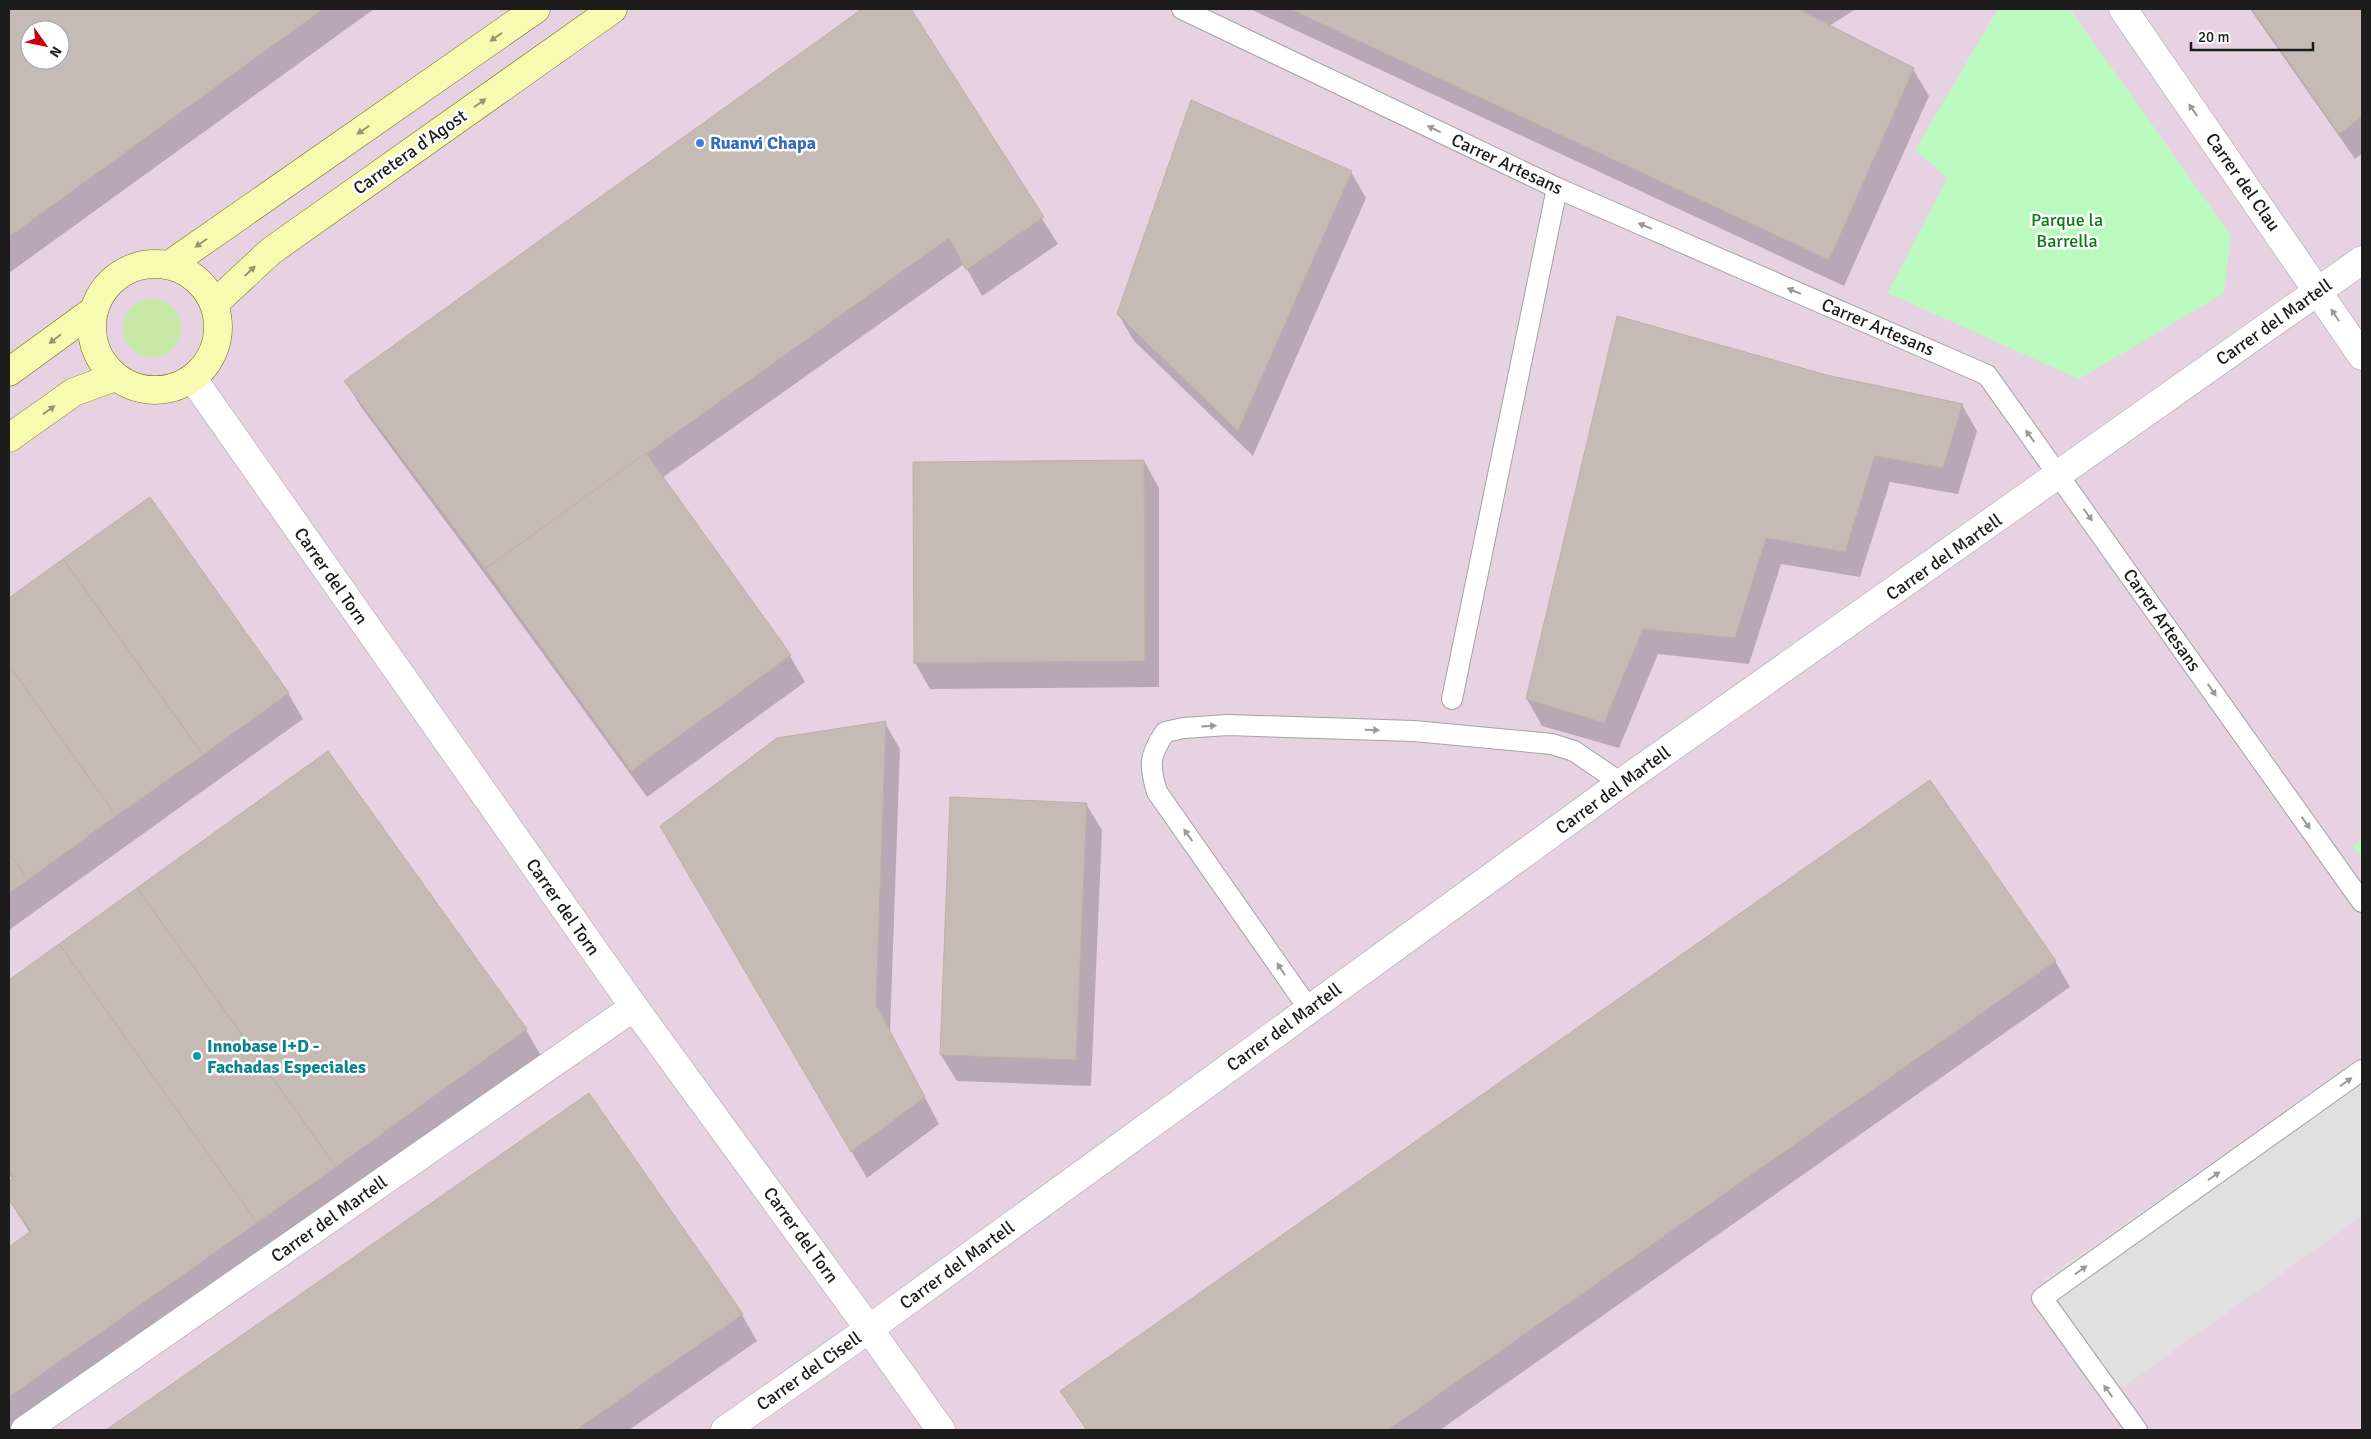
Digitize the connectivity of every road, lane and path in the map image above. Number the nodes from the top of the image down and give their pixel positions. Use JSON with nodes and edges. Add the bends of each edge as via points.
{"nodes":[{"id":1,"x":536,"y":9,"type":"edge"},
{"id":2,"x":613,"y":9,"type":"edge"},
{"id":3,"x":1182,"y":9,"type":"edge"},
{"id":4,"x":2124,"y":9,"type":"edge"},
{"id":5,"x":1557,"y":188,"type":"junction"},
{"id":6,"x":2362,"y":260,"type":"edge"},
{"id":7,"x":169,"y":265,"type":"junction"},
{"id":8,"x":2319,"y":291,"type":"junction"},
{"id":9,"x":214,"y":304,"type":"junction"},
{"id":10,"x":94,"y":310,"type":"junction"},
{"id":11,"x":2362,"y":356,"type":"edge"},
{"id":12,"x":9,"y":372,"type":"edge"},
{"id":13,"x":116,"y":377,"type":"junction"},
{"id":14,"x":192,"y":379,"type":"junction"},
{"id":15,"x":9,"y":438,"type":"edge"},
{"id":16,"x":2059,"y":475,"type":"junction"},
{"id":17,"x":1452,"y":700,"type":"dead end"},
{"id":18,"x":1621,"y":783,"type":"junction"},
{"id":19,"x":2362,"y":902,"type":"edge"},
{"id":20,"x":634,"y":1008,"type":"junction"},
{"id":21,"x":1308,"y":1009,"type":"junction"},
{"id":22,"x":2362,"y":1070,"type":"edge"},
{"id":23,"x":869,"y":1329,"type":"junction"},
{"id":24,"x":25,"y":1430,"type":"edge"},
{"id":25,"x":725,"y":1430,"type":"edge"},
{"id":26,"x":941,"y":1430,"type":"edge"},
{"id":27,"x":2136,"y":1430,"type":"edge"}],
"edges":[{"from":1,"to":7,"type":"main road","one_way":true},
{"from":9,"to":2,"type":"main road","name":"Carretera d'Agost","one_way":true,"via":[[271,251]]},
{"from":5,"to":3,"type":"lane","name":"Carrer Artesans","one_way":true},
{"from":8,"to":4,"type":"street","name":"Carrer del Clau","one_way":true},
{"from":16,"to":5,"type":"lane","name":"Carrer Artesans","one_way":true,"via":[[1987,376]]},
{"from":5,"to":17,"type":"lane"},
{"from":6,"to":8,"type":"street","name":"Carrer del Martell"},
{"from":7,"to":9,"type":"main road","via":[[188,272],[204,286]]},
{"from":7,"to":10,"type":"main road","via":[[146,264],[123,273],[106,289]]},
{"from":11,"to":8,"type":"street","name":"Carrer del Clau","one_way":true},
{"from":8,"to":16,"type":"street","name":"Carrer del Martell"},
{"from":9,"to":14,"type":"main road","via":[[219,331],[214,349],[211,358]]},
{"from":10,"to":12,"type":"main road","one_way":true},
{"from":10,"to":13,"type":"main road","via":[[94,347],[103,364]]},
{"from":13,"to":14,"type":"main road","via":[[134,387],[154,391],[174,388]]},
{"from":15,"to":13,"type":"main road","one_way":true,"via":[[74,392]]},
{"from":14,"to":20,"type":"street","name":"Carrer del Torn"},
{"from":16,"to":18,"type":"street","name":"Carrer del Martell"},
{"from":16,"to":19,"type":"lane","name":"Carrer Artesans","one_way":true},
{"from":18,"to":21,"type":"street","name":"Carrer del Martell"},
{"from":21,"to":18,"type":"lane","one_way":true,"via":[[1157,792],[1152,772],[1153,749],[1165,732],[1226,725],[1414,731],[1552,744],[1574,751]]},
{"from":20,"to":23,"type":"street","name":"Carrer del Torn"},
{"from":20,"to":24,"type":"street","name":"Carrer del Martell"},
{"from":21,"to":23,"type":"street","name":"Carrer del Martell"},
{"from":27,"to":22,"type":"lane","one_way":true,"via":[[2042,1298]]},
{"from":23,"to":25,"type":"street","name":"Carrer del Cisell"},
{"from":23,"to":26,"type":"street","name":"Carrer del Torn"}]}
